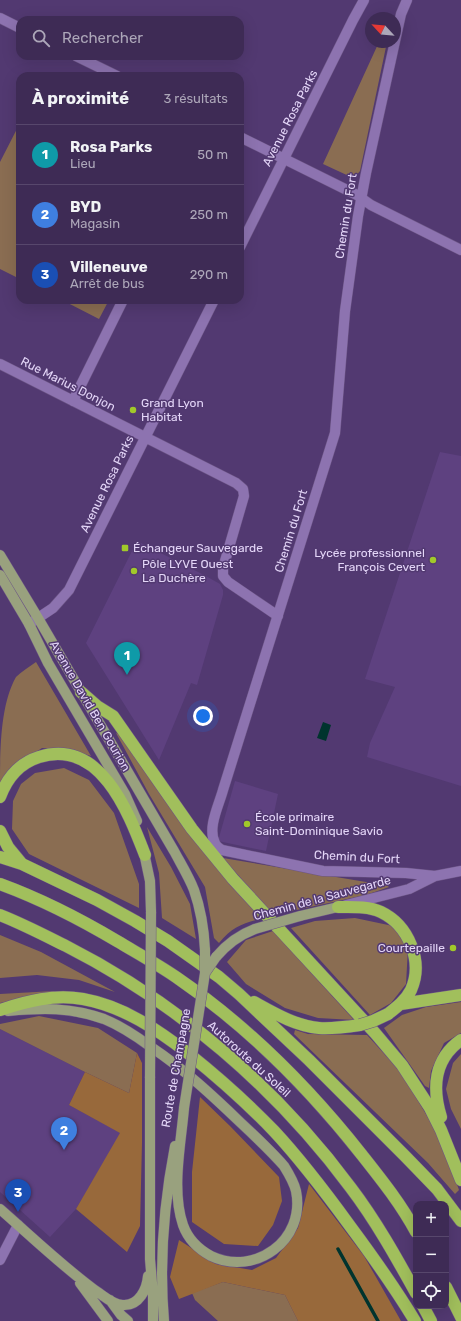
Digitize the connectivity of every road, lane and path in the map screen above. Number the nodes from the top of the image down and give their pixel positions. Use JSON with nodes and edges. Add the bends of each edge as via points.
{"nodes":[{"id":1,"x":364,"y":0,"type":"edge"},
{"id":2,"x":407,"y":0,"type":"edge"},
{"id":3,"x":0,"y":18,"type":"edge"},
{"id":4,"x":16,"y":26,"type":"edge"},
{"id":5,"x":84,"y":60,"type":"edge"},
{"id":6,"x":109,"y":72,"type":"edge"},
{"id":7,"x":244,"y":139,"type":"edge"},
{"id":8,"x":284,"y":159,"type":"junction"},
{"id":9,"x":362,"y":198,"type":"junction"},
{"id":10,"x":244,"y":239,"type":"edge"},
{"id":11,"x":461,"y":250,"type":"edge"},
{"id":12,"x":121,"y":304,"type":"edge"},
{"id":13,"x":212,"y":304,"type":"edge"},
{"id":14,"x":0,"y":364,"type":"edge"},
{"id":15,"x":73,"y":401,"type":"junction"},
{"id":16,"x":145,"y":437,"type":"junction"},
{"id":17,"x":0,"y":555,"type":"edge"},
{"id":18,"x":0,"y":575,"type":"edge"},
{"id":19,"x":278,"y":616,"type":"junction"},
{"id":20,"x":38,"y":618,"type":"junction"},
{"id":21,"x":29,"y":624,"type":"junction"},
{"id":22,"x":81,"y":692,"type":"junction"},
{"id":23,"x":0,"y":797,"type":"edge"},
{"id":24,"x":160,"y":828,"type":"joint"},
{"id":25,"x":0,"y":831,"type":"edge"},
{"id":26,"x":145,"y":856,"type":"junction"},
{"id":27,"x":0,"y":857,"type":"edge"},
{"id":28,"x":22,"y":864,"type":"junction"},
{"id":29,"x":461,"y":871,"type":"edge"},
{"id":30,"x":435,"y":876,"type":"junction"},
{"id":31,"x":0,"y":884,"type":"edge"},
{"id":32,"x":338,"y":907,"type":"junction"},
{"id":33,"x":0,"y":915,"type":"edge"},
{"id":34,"x":205,"y":973,"type":"junction"},
{"id":35,"x":239,"y":994,"type":"junction"},
{"id":36,"x":461,"y":995,"type":"edge"},
{"id":37,"x":401,"y":1004,"type":"junction"},
{"id":38,"x":0,"y":1011,"type":"edge"},
{"id":39,"x":461,"y":1040,"type":"edge"},
{"id":40,"x":184,"y":1108,"type":"junction"},
{"id":41,"x":456,"y":1164,"type":"junction"},
{"id":42,"x":461,"y":1180,"type":"edge"},
{"id":43,"x":0,"y":1209,"type":"edge"},
{"id":44,"x":461,"y":1221,"type":"edge"},
{"id":45,"x":18,"y":1225,"type":"junction"},
{"id":46,"x":413,"y":1228,"type":"edge"},
{"id":47,"x":150,"y":1259,"type":"junction"},
{"id":48,"x":0,"y":1260,"type":"edge"},
{"id":49,"x":74,"y":1275,"type":"junction"},
{"id":50,"x":413,"y":1289,"type":"edge"},
{"id":51,"x":449,"y":1293,"type":"edge"},
{"id":52,"x":110,"y":1300,"type":"junction"},
{"id":53,"x":424,"y":1309,"type":"edge"},
{"id":54,"x":461,"y":1318,"type":"edge"},
{"id":55,"x":108,"y":1321,"type":"edge"},
{"id":56,"x":128,"y":1321,"type":"edge"},
{"id":57,"x":153,"y":1321,"type":"edge"},
{"id":58,"x":164,"y":1321,"type":"edge"},
{"id":59,"x":415,"y":1321,"type":"edge"},
{"id":60,"x":430,"y":1321,"type":"edge"}],
"edges":[{"from":1,"to":8,"type":"street","name":"Avenue Rosa Parks"},
{"from":2,"to":9,"type":"street","name":"Chemin du Fort","via":[[401,14]]},
{"from":3,"to":4,"type":"street"},
{"from":5,"to":6,"type":"street"},
{"from":7,"to":8,"type":"street"},
{"from":8,"to":9,"type":"street"},
{"from":8,"to":10,"type":"street","name":"Avenue Rosa Parks"},
{"from":9,"to":11,"type":"street","via":[[371,205]]},
{"from":9,"to":19,"type":"street","name":"Chemin du Fort","via":[[345,310],[335,433]]},
{"from":12,"to":15,"type":"street"},
{"from":13,"to":16,"type":"street","name":"Avenue Rosa Parks"},
{"from":14,"to":15,"type":"street","name":"Rue Marius Donjon"},
{"from":15,"to":16,"type":"street","name":"Rue Marius Donjon"},
{"from":16,"to":19,"type":"street","name":"Rue Marius Donjon","via":[[236,483],[243,489],[244,496],[223,568],[223,576]]},
{"from":16,"to":20,"type":"street","name":"Avenue Rosa Parks","via":[[70,590],[53,608]]},
{"from":17,"to":20,"type":"main road","name":"Avenue David Ben Gourion"},
{"from":18,"to":21,"type":"main road","name":"Avenue David Ben Gourion"},
{"from":19,"to":30,"type":"street","name":"Chemin du Fort","via":[[214,821],[212,833],[215,844],[222,850],[323,871]]},
{"from":20,"to":21,"type":"street","name":"Avenue Rosa Parks"},
{"from":20,"to":22,"type":"main road","name":"Avenue David Ben Gourion"},
{"from":21,"to":26,"type":"main road","name":"Avenue David Ben Gourion","via":[[48,663],[125,794],[137,820]]},
{"from":22,"to":24,"type":"main road","name":"Avenue David Ben Gourion"},
{"from":22,"to":41,"type":"highway","via":[[113,716],[192,829],[233,879],[395,1056],[430,1108]]},
{"from":23,"to":26,"type":"highway","via":[[10,777],[32,760],[57,754],[82,759],[98,771],[114,790],[132,823]]},
{"from":24,"to":34,"type":"main road","name":"Route de Champagne","bridge":true,"via":[[194,890],[204,931]]},
{"from":25,"to":28,"type":"highway","via":[[8,847]]},
{"from":26,"to":47,"type":"main road","name":"Route de Champagne","bridge":true,"via":[[150,882],[151,912]]},
{"from":27,"to":28,"type":"highway"},
{"from":28,"to":35,"type":"highway","via":[[135,921],[168,941]]},
{"from":29,"to":30,"type":"street","name":"Chemin de la Sauvegarde"},
{"from":30,"to":32,"type":"street","name":"Chemin de la Sauvegarde","via":[[409,889]]},
{"from":31,"to":46,"type":"highway","name":"Autoroute du Soleil","via":[[83,921],[152,961],[226,1014],[272,1056],[334,1120],[380,1178]]},
{"from":32,"to":34,"type":"main road","name":"Chemin de la Sauvegarde","bridge":true,"via":[[255,929],[226,945]]},
{"from":32,"to":37,"type":"highway","via":[[379,911],[393,920],[407,936],[415,968],[412,989]]},
{"from":33,"to":50,"type":"highway","name":"Autoroute du Soleil","via":[[70,948],[130,982],[184,1020],[240,1066],[288,1113],[347,1182],[379,1229]]},
{"from":34,"to":40,"type":"main road","name":"Route de Champagne","bridge":true},
{"from":35,"to":37,"type":"highway","bridge":true,"via":[[272,1012],[306,1025],[330,1028],[373,1022]]},
{"from":35,"to":44,"type":"highway","via":[[405,1156],[437,1189]]},
{"from":36,"to":37,"type":"highway"},
{"from":38,"to":40,"type":"main road","via":[[48,1008],[103,1019],[128,1031],[162,1054],[216,1100],[284,1166],[296,1190],[296,1210],[292,1227],[276,1248],[257,1260],[231,1262],[212,1257],[199,1249],[187,1233],[180,1214],[178,1173]]},
{"from":38,"to":59,"type":"highway","via":[[25,1002],[53,997],[84,999],[124,1011],[175,1044],[213,1073],[274,1131],[295,1155],[322,1187]]},
{"from":39,"to":41,"type":"highway","via":[[454,1044],[445,1057],[438,1070],[435,1085],[437,1104]]},
{"from":40,"to":58,"type":"main road","name":"Route de Champagne","via":[[176,1138],[166,1202],[162,1293]]},
{"from":41,"to":42,"type":"highway"},
{"from":43,"to":45,"type":"main road"},
{"from":45,"to":48,"type":"street"},
{"from":45,"to":49,"type":"main road"},
{"from":47,"to":52,"type":"main road","via":[[143,1294],[129,1304],[122,1305]]},
{"from":47,"to":57,"type":"main road","name":"Route de Champagne"},
{"from":49,"to":52,"type":"main road"},
{"from":49,"to":55,"type":"main road"},
{"from":51,"to":54,"type":"highway"},
{"from":52,"to":56,"type":"main road","via":[[120,1315]]},
{"from":53,"to":60,"type":"highway"}]}
